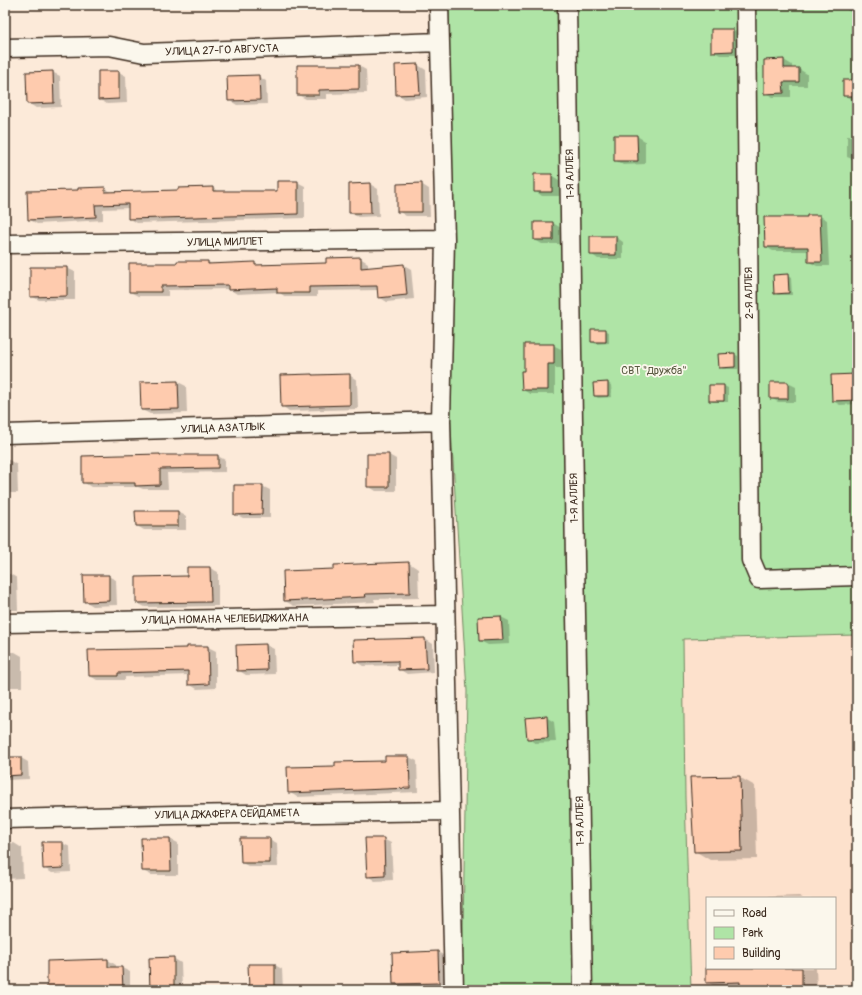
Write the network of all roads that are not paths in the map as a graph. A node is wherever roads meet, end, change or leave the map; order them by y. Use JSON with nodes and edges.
{"nodes":[{"id":1,"x":439,"y":5,"type":"edge"},
{"id":2,"x":567,"y":5,"type":"edge"},
{"id":3,"x":746,"y":5,"type":"edge"},
{"id":4,"x":440,"y":42,"type":"junction"},
{"id":5,"x":5,"y":48,"type":"edge"},
{"id":6,"x":445,"y":239,"type":"junction"},
{"id":7,"x":5,"y":244,"type":"edge"},
{"id":8,"x":441,"y":421,"type":"junction"},
{"id":9,"x":5,"y":434,"type":"edge"},
{"id":10,"x":857,"y":576,"type":"edge"},
{"id":11,"x":445,"y":614,"type":"junction"},
{"id":12,"x":5,"y":623,"type":"edge"},
{"id":13,"x":450,"y":811,"type":"junction"},
{"id":14,"x":5,"y":819,"type":"edge"},
{"id":15,"x":454,"y":990,"type":"edge"},
{"id":16,"x":583,"y":990,"type":"edge"}],
"edges":[{"from":1,"to":4,"type":"street"},
{"from":2,"to":16,"type":"street","name":"1-Я АЛЛЕЯ"},
{"from":3,"to":10,"type":"street","name":"2-Я АЛЛЕЯ"},
{"from":4,"to":5,"type":"street","name":"УЛИЦА 27-ГО АВГУСТА"},
{"from":4,"to":6,"type":"street"},
{"from":6,"to":7,"type":"street","name":"УЛИЦА МИЛЛЕТ"},
{"from":6,"to":8,"type":"street"},
{"from":8,"to":9,"type":"street","name":"УЛИЦА АЗАТЛЫК"},
{"from":8,"to":11,"type":"street"},
{"from":11,"to":12,"type":"street","name":"УЛИЦА НОМАНА ЧЕЛЕБИДЖИХАНА"},
{"from":11,"to":13,"type":"street"},
{"from":13,"to":14,"type":"street","name":"УЛИЦА ДЖАФЕРА СЕЙДАМЕТА"},
{"from":13,"to":15,"type":"street"}]}
